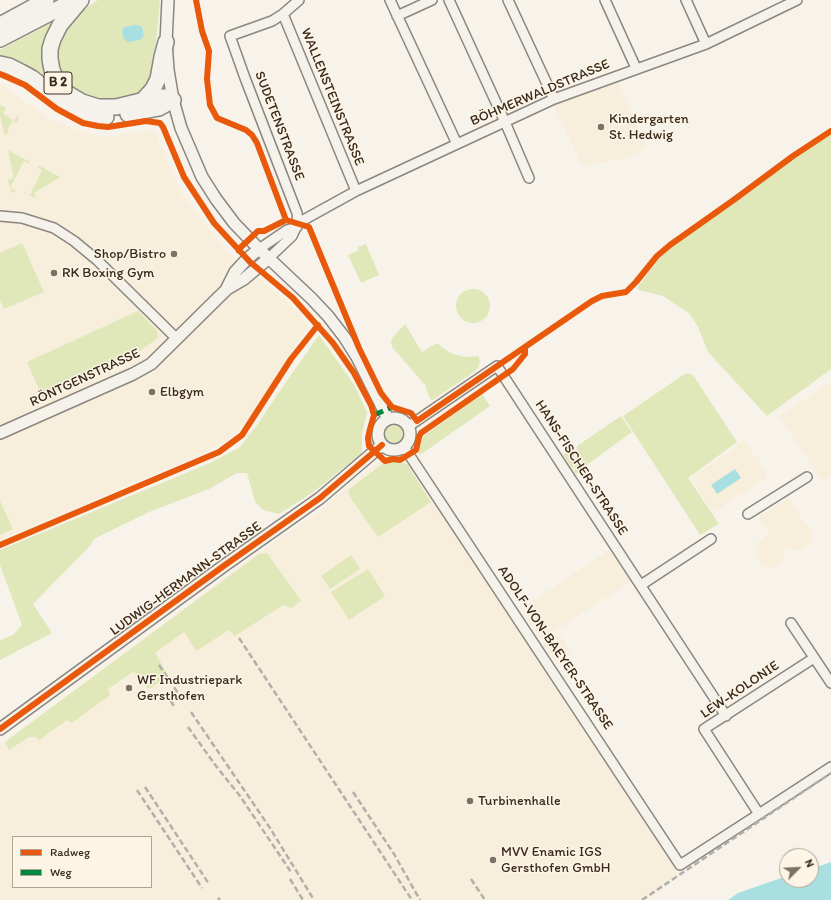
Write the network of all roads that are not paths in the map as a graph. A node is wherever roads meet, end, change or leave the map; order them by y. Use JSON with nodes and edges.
{"nodes":[{"id":1,"x":46,"y":0,"type":"edge"},
{"id":2,"x":75,"y":0,"type":"edge"},
{"id":3,"x":81,"y":0,"type":"edge"},
{"id":4,"x":168,"y":0,"type":"edge"},
{"id":5,"x":299,"y":0,"type":"edge"},
{"id":6,"x":390,"y":0,"type":"edge"},
{"id":7,"x":432,"y":0,"type":"edge"},
{"id":8,"x":449,"y":0,"type":"edge"},
{"id":9,"x":508,"y":0,"type":"edge"},
{"id":10,"x":605,"y":0,"type":"edge"},
{"id":11,"x":686,"y":0,"type":"edge"},
{"id":12,"x":797,"y":0,"type":"edge"},
{"id":13,"x":283,"y":14,"type":"junction"},
{"id":14,"x":397,"y":16,"type":"junction"},
{"id":15,"x":0,"y":25,"type":"edge"},
{"id":16,"x":0,"y":39,"type":"edge"},
{"id":17,"x":166,"y":42,"type":"junction"},
{"id":18,"x":706,"y":44,"type":"junction"},
{"id":19,"x":0,"y":64,"type":"edge"},
{"id":20,"x":636,"y":68,"type":"junction"},
{"id":21,"x":554,"y":99,"type":"junction"},
{"id":22,"x":143,"y":100,"type":"junction"},
{"id":23,"x":173,"y":100,"type":"junction"},
{"id":24,"x":505,"y":122,"type":"junction"},
{"id":25,"x":457,"y":144,"type":"junction"},
{"id":26,"x":529,"y":178,"type":"dead end"},
{"id":27,"x":356,"y":191,"type":"junction"},
{"id":28,"x":0,"y":216,"type":"edge"},
{"id":29,"x":297,"y":225,"type":"junction"},
{"id":30,"x":259,"y":249,"type":"junction"},
{"id":31,"x":269,"y":258,"type":"junction"},
{"id":32,"x":227,"y":289,"type":"junction"},
{"id":33,"x":177,"y":339,"type":"junction"},
{"id":34,"x":388,"y":419,"type":"junction"},
{"id":35,"x":409,"y":426,"type":"junction"},
{"id":36,"x":0,"y":433,"type":"edge"},
{"id":37,"x":382,"y":446,"type":"junction"},
{"id":38,"x":404,"y":447,"type":"junction"},
{"id":39,"x":807,"y":476,"type":"dead end"},
{"id":40,"x":748,"y":514,"type":"dead end"},
{"id":41,"x":711,"y":539,"type":"dead end"},
{"id":42,"x":641,"y":585,"type":"junction"},
{"id":43,"x":790,"y":623,"type":"dead end"},
{"id":44,"x":814,"y":658,"type":"junction"},
{"id":45,"x":831,"y":683,"type":"edge"},
{"id":46,"x":726,"y":716,"type":"junction"},
{"id":47,"x":0,"y":729,"type":"edge"},
{"id":48,"x":831,"y":766,"type":"edge"},
{"id":49,"x":759,"y":814,"type":"junction"}],
"edges":[{"from":1,"to":15,"type":"highway"},
{"from":2,"to":16,"type":"highway"},
{"from":3,"to":22,"type":"highway","number":"B 2"},
{"from":4,"to":17,"type":"street"},
{"from":5,"to":13,"type":"street"},
{"from":6,"to":14,"type":"street"},
{"from":7,"to":14,"type":"street"},
{"from":8,"to":24,"type":"street"},
{"from":9,"to":21,"type":"street"},
{"from":10,"to":20,"type":"street"},
{"from":11,"to":18,"type":"street"},
{"from":12,"to":18,"type":"street","name":"BÖHMERWALDSTRASSE"},
{"from":13,"to":27,"type":"street","name":"WALLENSTEINSTRASSE"},
{"from":13,"to":29,"type":"street","name":"SUDETENSTRASSE"},
{"from":14,"to":25,"type":"street"},
{"from":17,"to":22,"type":"highway"},
{"from":17,"to":23,"type":"street"},
{"from":18,"to":20,"type":"street","name":"BÖHMERWALDSTRASSE"},
{"from":19,"to":23,"type":"highway","number":"B 2"},
{"from":20,"to":21,"type":"street","name":"BÖHMERWALDSTRASSE"},
{"from":21,"to":24,"type":"street","name":"BÖHMERWALDSTRASSE"},
{"from":22,"to":23,"type":"highway","number":"B 2"},
{"from":23,"to":30,"type":"street"},
{"from":24,"to":25,"type":"street","name":"BÖHMERWALDSTRASSE"},
{"from":24,"to":26,"type":"street"},
{"from":25,"to":27,"type":"street","name":"BÖHMERWALDSTRASSE"},
{"from":27,"to":29,"type":"street","name":"BÖHMERWALDSTRASSE"},
{"from":28,"to":33,"type":"street"},
{"from":29,"to":30,"type":"street"},
{"from":29,"to":31,"type":"street"},
{"from":30,"to":31,"type":"street"},
{"from":30,"to":32,"type":"street","name":"RÖNTGENSTRASSE"},
{"from":31,"to":32,"type":"street","name":"RÖNTGENSTRASSE"},
{"from":31,"to":34,"type":"street"},
{"from":32,"to":33,"type":"street","name":"RÖNTGENSTRASSE"},
{"from":33,"to":36,"type":"street","name":"RÖNTGENSTRASSE"},
{"from":34,"to":35,"type":"street"},
{"from":34,"to":37,"type":"street"},
{"from":35,"to":38,"type":"street"},
{"from":35,"to":42,"type":"street","name":"HANS-FISCHER-STRASSE"},
{"from":37,"to":38,"type":"street"},
{"from":37,"to":47,"type":"street","name":"LUDWIG-HERMANN-STRASSE"},
{"from":38,"to":49,"type":"street","name":"ADOLF-VON-BAEYER-STRASSE"},
{"from":39,"to":40,"type":"street"},
{"from":41,"to":42,"type":"street"},
{"from":42,"to":46,"type":"street","name":"HANS-FISCHER-STRASSE"},
{"from":43,"to":44,"type":"street"},
{"from":44,"to":45,"type":"street"},
{"from":44,"to":46,"type":"street","name":"LEW-KOLONIE"},
{"from":46,"to":49,"type":"street","name":"LEW-KOLONIE"},
{"from":48,"to":49,"type":"street"}]}
